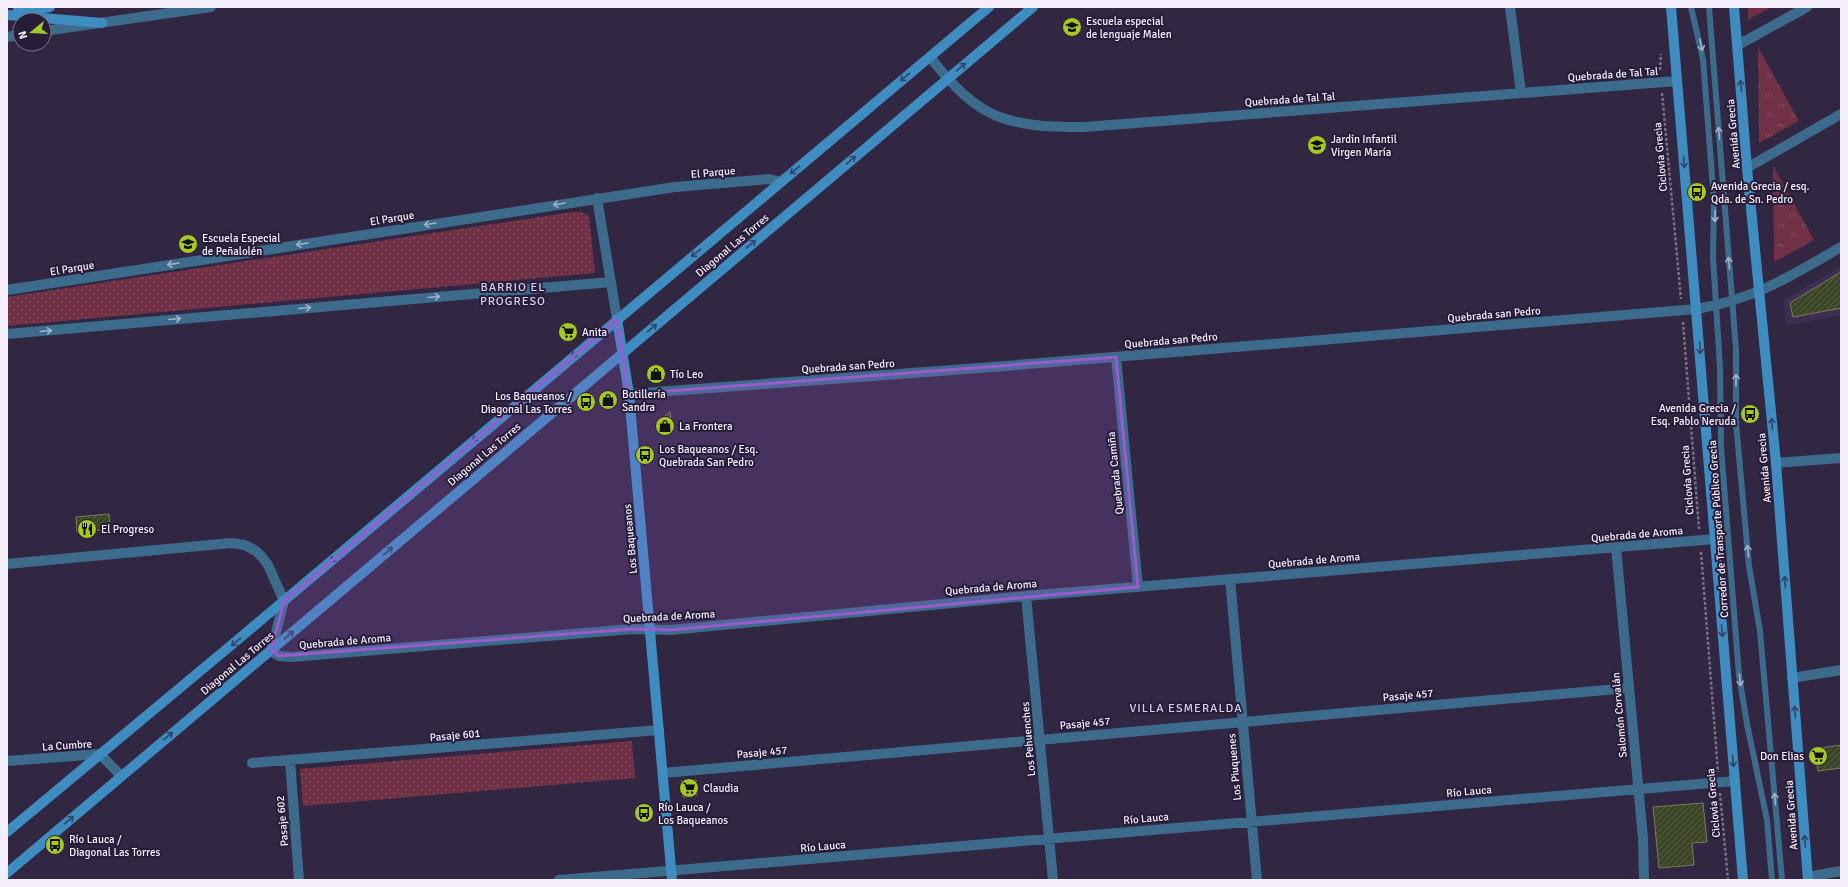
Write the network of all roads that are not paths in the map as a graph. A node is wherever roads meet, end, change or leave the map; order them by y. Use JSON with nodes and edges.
{"nodes":[{"id":1,"x":50,"y":7,"type":"edge"},
{"id":2,"x":212,"y":7,"type":"edge"},
{"id":3,"x":989,"y":7,"type":"edge"},
{"id":4,"x":1033,"y":7,"type":"edge"},
{"id":5,"x":1510,"y":7,"type":"edge"},
{"id":6,"x":1671,"y":7,"type":"edge"},
{"id":7,"x":1691,"y":7,"type":"edge"},
{"id":8,"x":1709,"y":7,"type":"edge"},
{"id":9,"x":1734,"y":7,"type":"edge"},
{"id":10,"x":1807,"y":7,"type":"edge"},
{"id":11,"x":7,"y":14,"type":"edge"},
{"id":12,"x":102,"y":23,"type":"junction"},
{"id":13,"x":52,"y":31,"type":"edge"},
{"id":14,"x":1738,"y":45,"type":"junction"},
{"id":15,"x":930,"y":57,"type":"junction"},
{"id":16,"x":946,"y":79,"type":"junction"},
{"id":17,"x":1677,"y":82,"type":"junction"},
{"id":18,"x":1521,"y":93,"type":"junction"},
{"id":19,"x":1841,"y":114,"type":"edge"},
{"id":20,"x":1748,"y":168,"type":"junction"},
{"id":21,"x":781,"y":182,"type":"junction"},
{"id":22,"x":597,"y":198,"type":"junction"},
{"id":23,"x":1841,"y":247,"type":"edge"},
{"id":24,"x":611,"y":282,"type":"junction"},
{"id":25,"x":7,"y":290,"type":"edge"},
{"id":26,"x":1760,"y":292,"type":"junction"},
{"id":27,"x":1733,"y":302,"type":"junction"},
{"id":28,"x":1715,"y":306,"type":"junction"},
{"id":29,"x":1697,"y":309,"type":"junction"},
{"id":30,"x":617,"y":319,"type":"junction"},
{"id":31,"x":7,"y":334,"type":"edge"},
{"id":32,"x":622,"y":353,"type":"junction"},
{"id":33,"x":1116,"y":357,"type":"junction"},
{"id":34,"x":628,"y":394,"type":"junction"},
{"id":35,"x":1841,"y":458,"type":"edge"},
{"id":36,"x":1776,"y":463,"type":"junction"},
{"id":37,"x":1715,"y":539,"type":"junction"},
{"id":38,"x":1616,"y":547,"type":"junction"},
{"id":39,"x":7,"y":564,"type":"edge"},
{"id":40,"x":1230,"y":579,"type":"junction"},
{"id":41,"x":1138,"y":587,"type":"junction"},
{"id":42,"x":1026,"y":596,"type":"junction"},
{"id":43,"x":284,"y":601,"type":"junction"},
{"id":44,"x":650,"y":630,"type":"junction"},
{"id":45,"x":271,"y":651,"type":"junction"},
{"id":46,"x":1841,"y":670,"type":"edge"},
{"id":47,"x":1792,"y":678,"type":"junction"},
{"id":48,"x":1629,"y":688,"type":"junction"},
{"id":49,"x":1242,"y":722,"type":"junction"},
{"id":50,"x":659,"y":730,"type":"junction"},
{"id":51,"x":1040,"y":739,"type":"junction"},
{"id":52,"x":100,"y":754,"type":"junction"},
{"id":53,"x":290,"y":760,"type":"junction"},
{"id":54,"x":7,"y":761,"type":"edge"},
{"id":55,"x":252,"y":763,"type":"dead end"},
{"id":56,"x":663,"y":773,"type":"junction"},
{"id":57,"x":121,"y":776,"type":"junction"},
{"id":58,"x":1735,"y":781,"type":"junction"},
{"id":59,"x":1638,"y":790,"type":"junction"},
{"id":60,"x":1251,"y":822,"type":"junction"},
{"id":61,"x":7,"y":832,"type":"edge"},
{"id":62,"x":1049,"y":839,"type":"junction"},
{"id":63,"x":1841,"y":871,"type":"edge"},
{"id":64,"x":7,"y":873,"type":"edge"},
{"id":65,"x":671,"y":875,"type":"edge"},
{"id":66,"x":1808,"y":878,"type":"edge"},
{"id":67,"x":299,"y":880,"type":"edge"},
{"id":68,"x":559,"y":880,"type":"edge"},
{"id":69,"x":1053,"y":880,"type":"edge"},
{"id":70,"x":1257,"y":880,"type":"edge"},
{"id":71,"x":1644,"y":880,"type":"edge"},
{"id":72,"x":1743,"y":880,"type":"edge"},
{"id":73,"x":1772,"y":880,"type":"edge"},
{"id":74,"x":1782,"y":880,"type":"edge"}],
"edges":[{"from":1,"to":11,"type":"main road"},
{"from":2,"to":12,"type":"street"},
{"from":3,"to":15,"type":"main road","name":"Diagonal Las Torres"},
{"from":16,"to":4,"type":"main road","name":"Diagonal Las Torres","one_way":true},
{"from":5,"to":18,"type":"street"},
{"from":6,"to":17,"type":"main road"},
{"from":7,"to":28,"type":"lane","name":"Corredor de Transporte Público Grecia","one_way":true},
{"from":27,"to":8,"type":"lane","one_way":true},
{"from":9,"to":14,"type":"main road","name":"Avenida Grecia"},
{"from":10,"to":14,"type":"street"},
{"from":11,"to":12,"type":"main road"},
{"from":12,"to":13,"type":"street"},
{"from":20,"to":14,"type":"main road","name":"Avenida Grecia","one_way":true},
{"from":15,"to":16,"type":"street","name":"Quebrada de Tal Tal"},
{"from":15,"to":21,"type":"main road","name":"Diagonal Las Torres","one_way":true},
{"from":16,"to":18,"type":"street","name":"Quebrada de Tal Tal"},
{"from":32,"to":16,"type":"main road","name":"Diagonal Las Torres","one_way":true},
{"from":17,"to":18,"type":"street","name":"Quebrada de Tal Tal"},
{"from":17,"to":29,"type":"main road","one_way":true},
{"from":19,"to":20,"type":"street"},
{"from":20,"to":26,"type":"main road","name":"Avenida Grecia"},
{"from":21,"to":22,"type":"street","name":"El Parque"},
{"from":21,"to":30,"type":"main road","name":"Diagonal Las Torres","one_way":true},
{"from":22,"to":24,"type":"street","name":"Los Baqueanos"},
{"from":22,"to":25,"type":"street","name":"El Parque","one_way":true},
{"from":23,"to":26,"type":"street","name":"Quebrada san Pedro"},
{"from":24,"to":30,"type":"street","name":"Los Baqueanos"},
{"from":31,"to":24,"type":"street","one_way":true},
{"from":26,"to":27,"type":"street","name":"Quebrada san Pedro"},
{"from":36,"to":26,"type":"main road","name":"Avenida Grecia","one_way":true},
{"from":27,"to":28,"type":"street","name":"Quebrada san Pedro"},
{"from":74,"to":27,"type":"lane","one_way":true},
{"from":28,"to":29,"type":"street","name":"Quebrada san Pedro"},
{"from":28,"to":73,"type":"lane","name":"Corredor de Transporte Público Grecia","one_way":true},
{"from":29,"to":33,"type":"street","name":"Quebrada san Pedro"},
{"from":29,"to":37,"type":"main road","one_way":true},
{"from":30,"to":32,"type":"main road","name":"Los Baqueanos"},
{"from":30,"to":43,"type":"main road","name":"Diagonal Las Torres","one_way":true},
{"from":32,"to":34,"type":"main road","name":"Los Baqueanos"},
{"from":45,"to":32,"type":"main road","name":"Diagonal Las Torres","one_way":true},
{"from":33,"to":34,"type":"street","name":"Quebrada san Pedro"},
{"from":33,"to":41,"type":"street","name":"Quebrada Camiña"},
{"from":34,"to":44,"type":"main road","name":"Los Baqueanos"},
{"from":35,"to":36,"type":"street"},
{"from":47,"to":36,"type":"main road","name":"Avenida Grecia","one_way":true},
{"from":37,"to":38,"type":"street","name":"Quebrada de Aroma"},
{"from":37,"to":58,"type":"main road","one_way":true},
{"from":38,"to":40,"type":"street","name":"Quebrada de Aroma"},
{"from":38,"to":48,"type":"street","name":"Salomón Corvalán"},
{"from":39,"to":43,"type":"street"},
{"from":40,"to":41,"type":"street","name":"Quebrada de Aroma"},
{"from":40,"to":49,"type":"street","name":"Los Piuquenes"},
{"from":41,"to":42,"type":"street","name":"Quebrada de Aroma"},
{"from":42,"to":44,"type":"street","name":"Quebrada de Aroma"},
{"from":42,"to":51,"type":"street","name":"Los Pehuenches"},
{"from":43,"to":45,"type":"street"},
{"from":43,"to":52,"type":"main road","name":"Diagonal Las Torres","one_way":true},
{"from":44,"to":45,"type":"street","name":"Quebrada de Aroma"},
{"from":44,"to":50,"type":"main road","name":"Los Baqueanos"},
{"from":57,"to":45,"type":"main road","name":"Diagonal Las Torres","one_way":true},
{"from":46,"to":47,"type":"street"},
{"from":66,"to":47,"type":"main road","name":"Avenida Grecia","one_way":true},
{"from":48,"to":49,"type":"street","name":"Pasaje 457"},
{"from":48,"to":59,"type":"street","name":"Salomón Corvalán"},
{"from":49,"to":51,"type":"street","name":"Pasaje 457"},
{"from":49,"to":60,"type":"street","name":"Los Piuquenes"},
{"from":50,"to":53,"type":"street","name":"Pasaje 601"},
{"from":50,"to":56,"type":"main road","name":"Los Baqueanos"},
{"from":51,"to":56,"type":"street","name":"Pasaje 457"},
{"from":51,"to":62,"type":"street","name":"Los Pehuenches"},
{"from":52,"to":54,"type":"street","name":"La Cumbre"},
{"from":52,"to":57,"type":"street","name":"La Cumbre"},
{"from":52,"to":61,"type":"main road","name":"Diagonal Las Torres"},
{"from":53,"to":55,"type":"street","name":"Pasaje 601"},
{"from":53,"to":67,"type":"street","name":"Pasaje 602"},
{"from":56,"to":65,"type":"main road","name":"Los Baqueanos"},
{"from":64,"to":57,"type":"main road","name":"Diagonal Las Torres","one_way":true},
{"from":58,"to":59,"type":"street","name":"Río Lauca"},
{"from":58,"to":72,"type":"main road"},
{"from":59,"to":60,"type":"street","name":"Río Lauca"},
{"from":59,"to":71,"type":"street","name":"Salomón Corvalán"},
{"from":60,"to":62,"type":"street","name":"Río Lauca"},
{"from":60,"to":70,"type":"street","name":"Los Piuquenes"},
{"from":62,"to":65,"type":"street","name":"Río Lauca"},
{"from":62,"to":69,"type":"street","name":"Los Pehuenches"},
{"from":63,"to":66,"type":"street"},
{"from":65,"to":68,"type":"street","name":"Río Lauca"}]}
